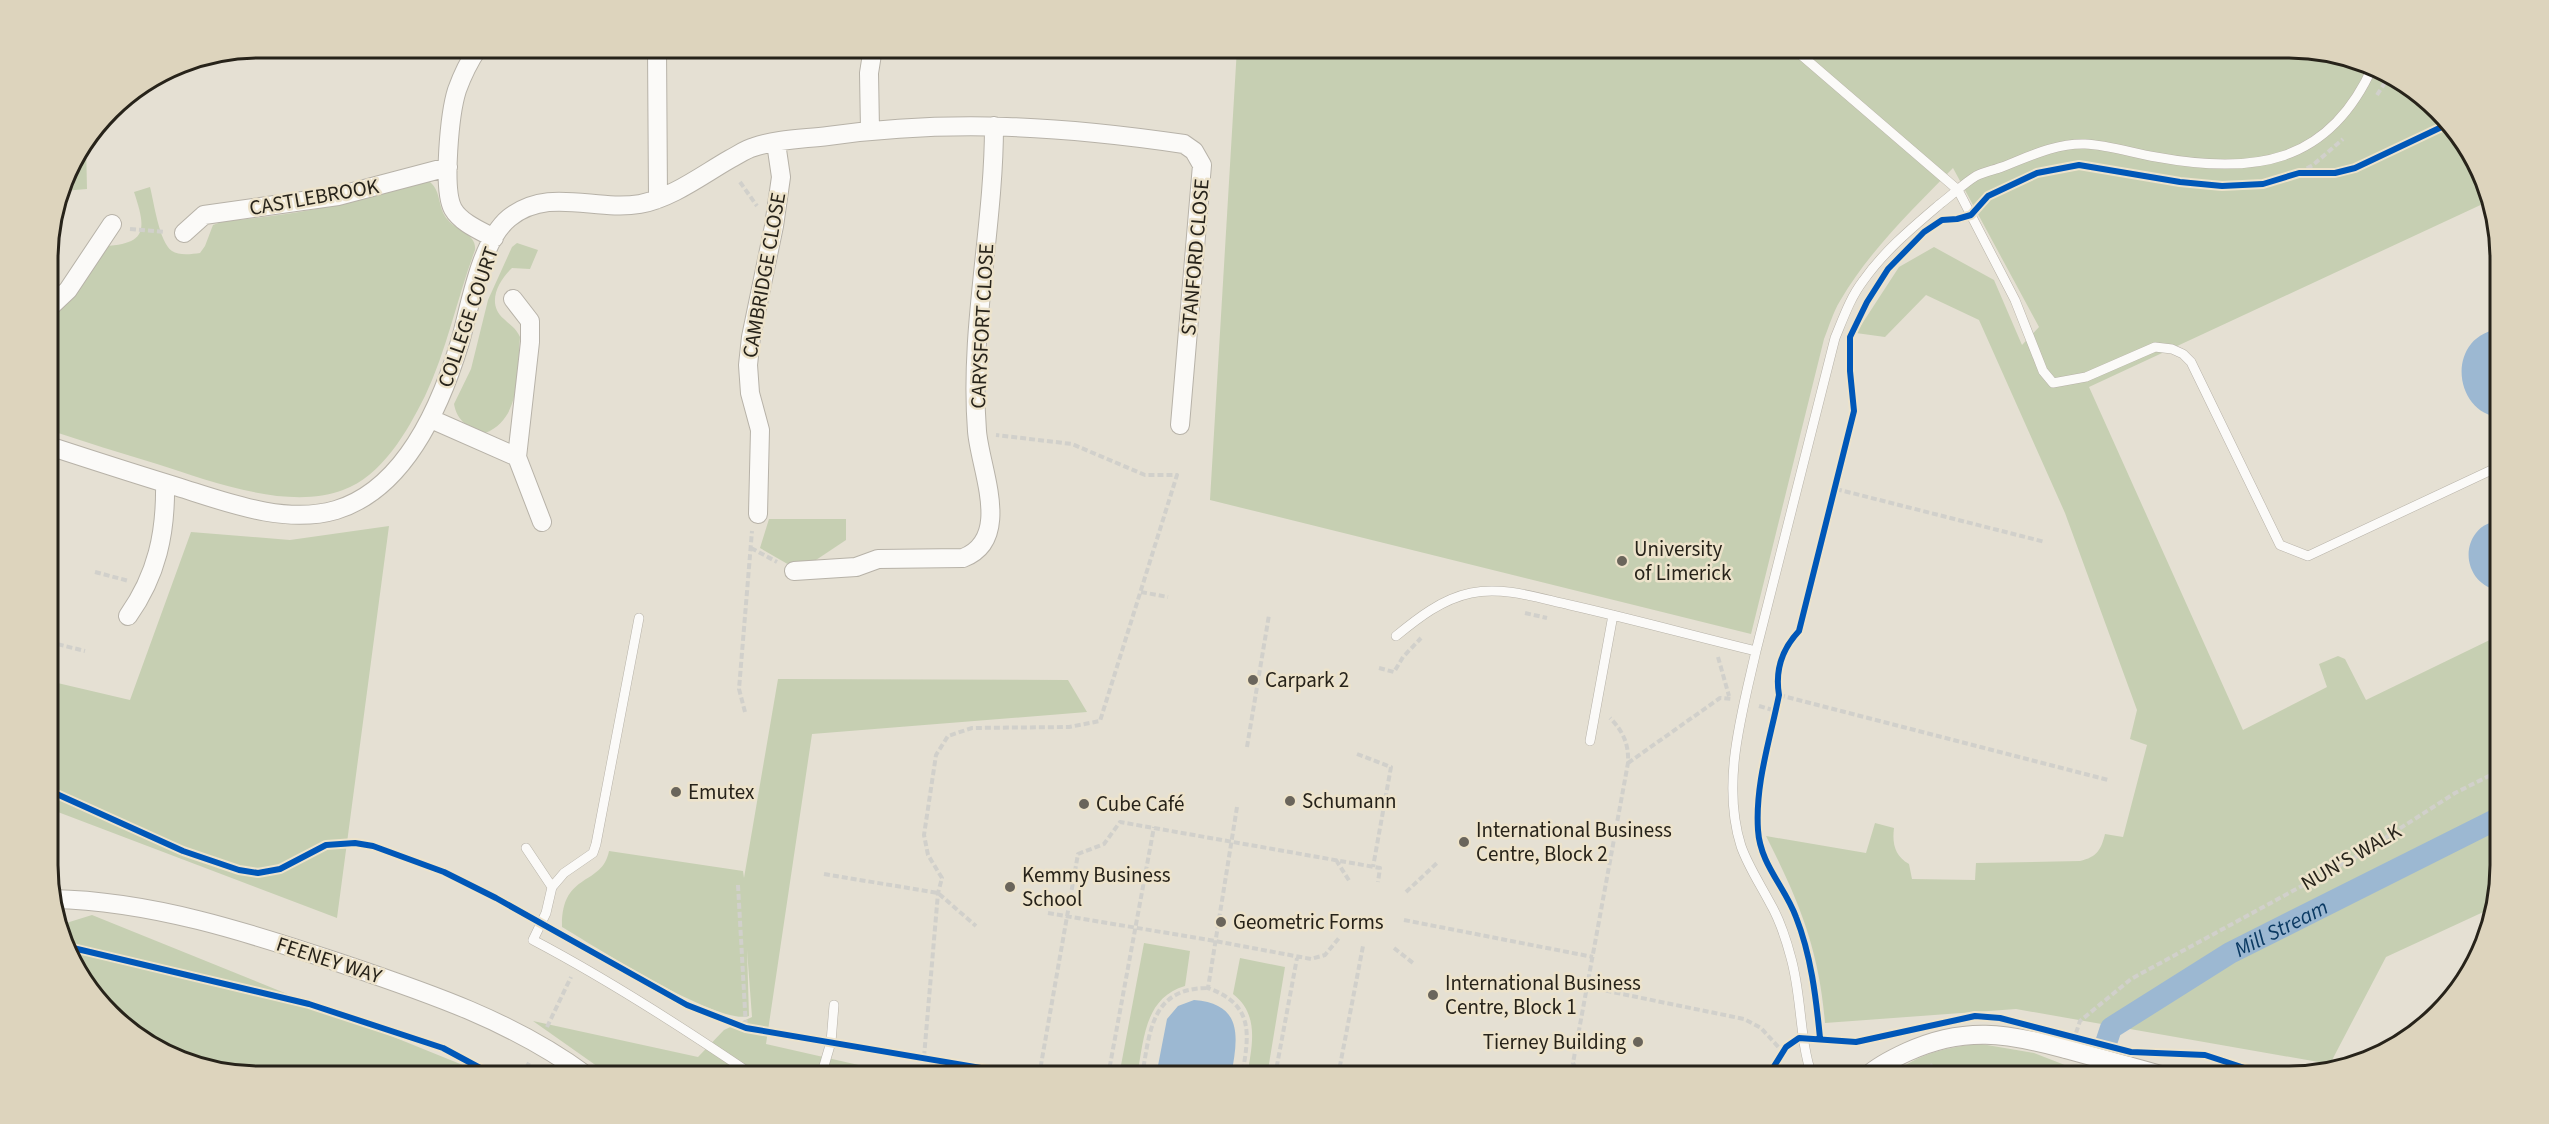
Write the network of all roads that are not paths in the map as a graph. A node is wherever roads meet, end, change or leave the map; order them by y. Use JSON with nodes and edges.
{"nodes":[{"id":1,"x":1805,"y":58,"type":"edge"},
{"id":2,"x":473,"y":59,"type":"edge"},
{"id":3,"x":657,"y":59,"type":"edge"},
{"id":4,"x":871,"y":59,"type":"edge"},
{"id":5,"x":2369,"y":75,"type":"edge"},
{"id":6,"x":994,"y":126,"type":"junction"},
{"id":7,"x":870,"y":130,"type":"junction"},
{"id":8,"x":776,"y":143,"type":"junction"},
{"id":9,"x":448,"y":167,"type":"junction"},
{"id":10,"x":1958,"y":190,"type":"junction"},
{"id":11,"x":658,"y":199,"type":"junction"},
{"id":12,"x":112,"y":224,"type":"road end"},
{"id":13,"x":184,"y":232,"type":"dead end"},
{"id":14,"x":494,"y":238,"type":"junction"},
{"id":15,"x":59,"y":299,"type":"edge"},
{"id":16,"x":513,"y":299,"type":"dead end"},
{"id":17,"x":431,"y":419,"type":"junction"},
{"id":18,"x":1180,"y":425,"type":"dead end"},
{"id":19,"x":59,"y":449,"type":"edge"},
{"id":20,"x":517,"y":457,"type":"junction"},
{"id":21,"x":2490,"y":471,"type":"edge"},
{"id":22,"x":165,"y":483,"type":"junction"},
{"id":23,"x":758,"y":514,"type":"dead end"},
{"id":24,"x":542,"y":522,"type":"dead end"},
{"id":25,"x":794,"y":571,"type":"road end"},
{"id":26,"x":1613,"y":615,"type":"junction"},
{"id":27,"x":128,"y":616,"type":"dead end"},
{"id":28,"x":639,"y":618,"type":"dead end"},
{"id":29,"x":1396,"y":636,"type":"dead end"},
{"id":30,"x":1756,"y":651,"type":"junction"},
{"id":31,"x":1590,"y":741,"type":"dead end"},
{"id":32,"x":526,"y":848,"type":"dead end"},
{"id":33,"x":552,"y":886,"type":"junction"},
{"id":34,"x":62,"y":899,"type":"edge"},
{"id":35,"x":834,"y":1005,"type":"dead end"},
{"id":36,"x":1808,"y":1065,"type":"edge"},
{"id":37,"x":1884,"y":1065,"type":"edge"},
{"id":38,"x":2126,"y":1065,"type":"edge"},
{"id":39,"x":572,"y":1066,"type":"edge"},
{"id":40,"x":739,"y":1066,"type":"edge"},
{"id":41,"x":824,"y":1066,"type":"edge"}],
"edges":[{"from":1,"to":10,"type":"lane"},
{"from":2,"to":9,"type":"street"},
{"from":3,"to":11,"type":"street"},
{"from":4,"to":7,"type":"street"},
{"from":5,"to":10,"type":"lane"},
{"from":6,"to":7,"type":"street","name":"COLLEGE COURT"},
{"from":6,"to":18,"type":"street","name":"STANFORD CLOSE"},
{"from":6,"to":25,"type":"street","name":"CARYSFORT CLOSE"},
{"from":7,"to":8,"type":"street","name":"COLLEGE COURT"},
{"from":8,"to":11,"type":"street","name":"COLLEGE COURT"},
{"from":8,"to":23,"type":"street","name":"CAMBRIDGE CLOSE"},
{"from":9,"to":13,"type":"street","name":"CASTLEBROOK"},
{"from":9,"to":14,"type":"street"},
{"from":10,"to":21,"type":"lane"},
{"from":10,"to":30,"type":"lane"},
{"from":11,"to":14,"type":"street","name":"COLLEGE COURT"},
{"from":12,"to":15,"type":"street"},
{"from":14,"to":17,"type":"street","name":"COLLEGE COURT"},
{"from":16,"to":20,"type":"street"},
{"from":17,"to":20,"type":"street"},
{"from":17,"to":22,"type":"street","name":"COLLEGE COURT"},
{"from":19,"to":22,"type":"street","name":"COLLEGE COURT"},
{"from":20,"to":24,"type":"street"},
{"from":22,"to":27,"type":"street"},
{"from":26,"to":29,"type":"lane"},
{"from":26,"to":30,"type":"lane"},
{"from":26,"to":31,"type":"lane"},
{"from":28,"to":33,"type":"lane"},
{"from":30,"to":36,"type":"lane"},
{"from":32,"to":33,"type":"lane"},
{"from":33,"to":40,"type":"lane"},
{"from":34,"to":39,"type":"street","name":"FEENEY WAY"},
{"from":35,"to":41,"type":"lane"},
{"from":37,"to":38,"type":"street","bridge":true}]}
